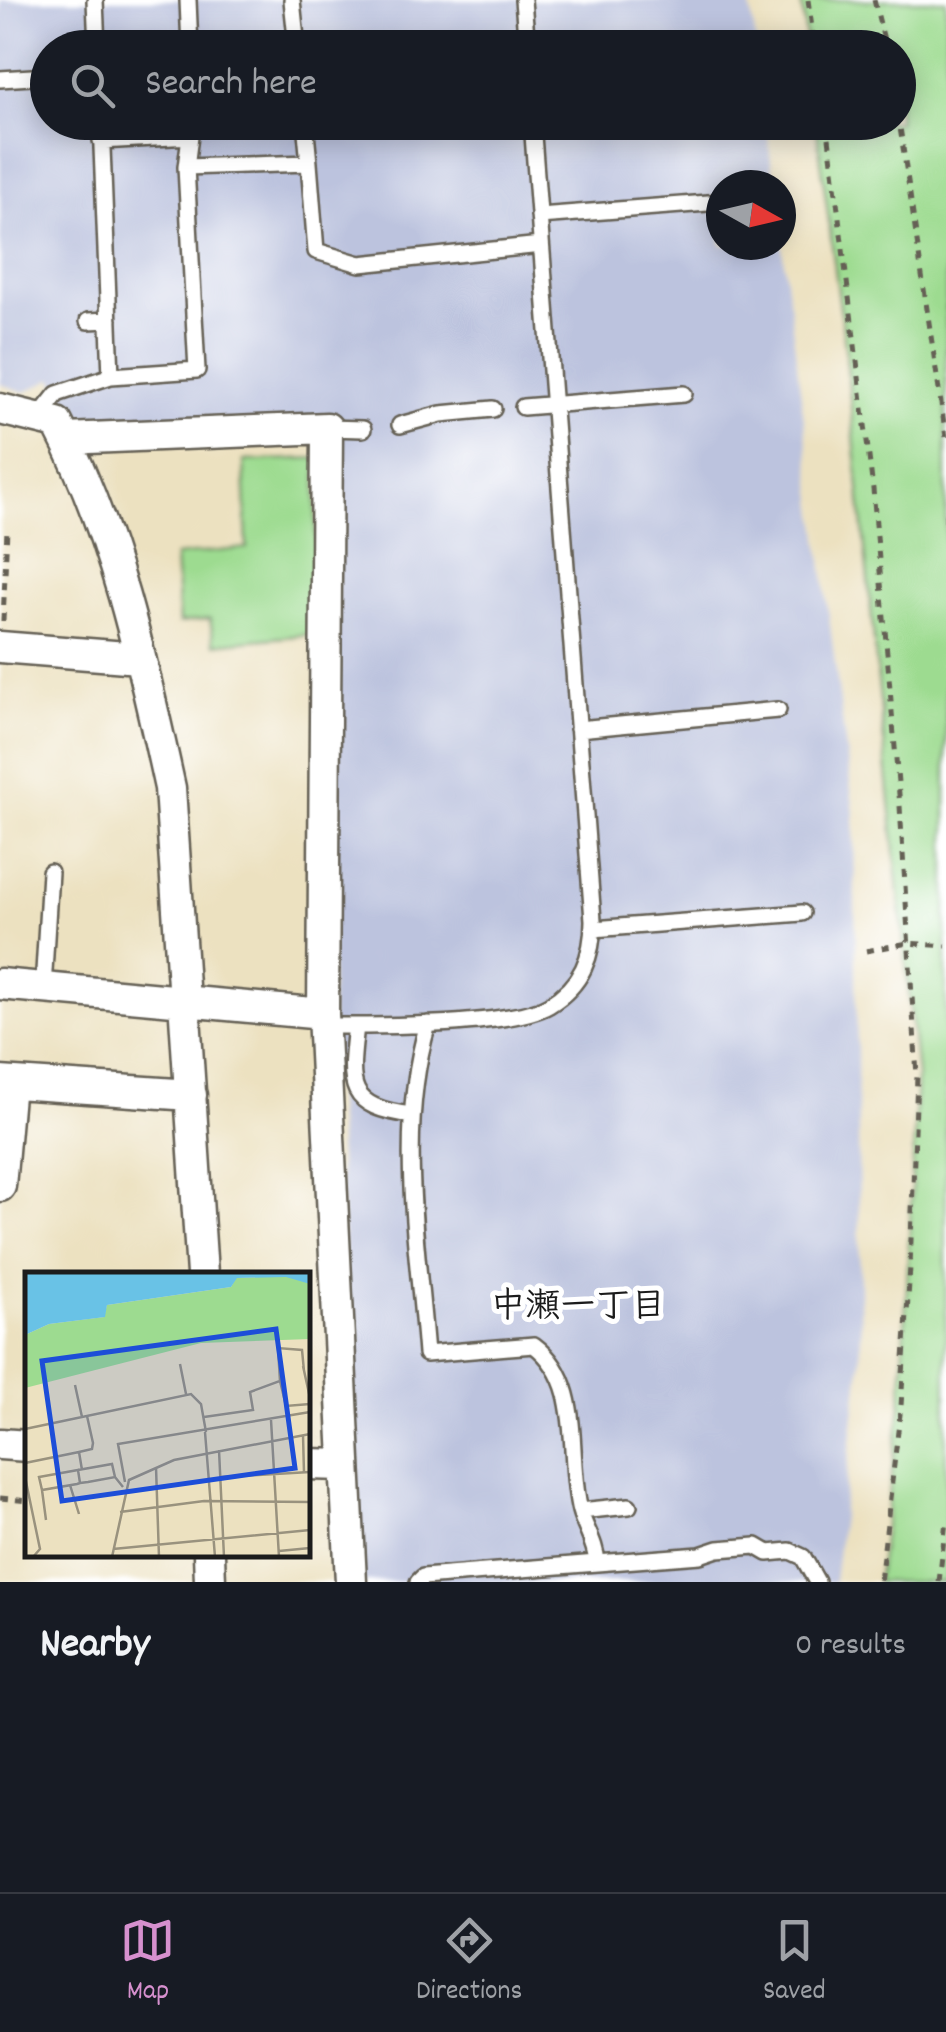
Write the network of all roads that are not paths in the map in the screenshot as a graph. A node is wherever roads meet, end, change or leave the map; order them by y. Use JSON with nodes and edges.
{"nodes":[{"id":1,"x":95,"y":0,"type":"edge"},
{"id":2,"x":188,"y":0,"type":"edge"},
{"id":3,"x":292,"y":0,"type":"edge"},
{"id":4,"x":523,"y":0,"type":"edge"},
{"id":5,"x":96,"y":30,"type":"edge"},
{"id":6,"x":189,"y":30,"type":"edge"},
{"id":7,"x":295,"y":30,"type":"edge"},
{"id":8,"x":526,"y":30,"type":"edge"},
{"id":9,"x":30,"y":77,"type":"edge"},
{"id":10,"x":0,"y":78,"type":"edge"},
{"id":11,"x":108,"y":140,"type":"edge"},
{"id":12,"x":189,"y":140,"type":"edge"},
{"id":13,"x":307,"y":140,"type":"edge"},
{"id":14,"x":533,"y":140,"type":"edge"},
{"id":15,"x":101,"y":141,"type":"joint"},
{"id":16,"x":309,"y":164,"type":"junction"},
{"id":17,"x":186,"y":167,"type":"junction"},
{"id":18,"x":706,"y":203,"type":"edge"},
{"id":19,"x":539,"y":216,"type":"junction"},
{"id":20,"x":541,"y":245,"type":"junction"},
{"id":21,"x":108,"y":320,"type":"junction"},
{"id":22,"x":88,"y":321,"type":"dead end"},
{"id":23,"x":110,"y":376,"type":"junction"},
{"id":24,"x":684,"y":394,"type":"dead end"},
{"id":25,"x":552,"y":404,"type":"junction"},
{"id":26,"x":523,"y":406,"type":"dead end"},
{"id":27,"x":0,"y":409,"type":"edge"},
{"id":28,"x":493,"y":409,"type":"dead end"},
{"id":29,"x":38,"y":418,"type":"junction"},
{"id":30,"x":400,"y":426,"type":"dead end"},
{"id":31,"x":327,"y":428,"type":"junction"},
{"id":32,"x":363,"y":429,"type":"dead end"},
{"id":33,"x":66,"y":439,"type":"junction"},
{"id":34,"x":1,"y":637,"type":"edge"},
{"id":35,"x":139,"y":658,"type":"junction"},
{"id":36,"x":778,"y":710,"type":"dead end"},
{"id":37,"x":578,"y":729,"type":"junction"},
{"id":38,"x":50,"y":872,"type":"dead end"},
{"id":39,"x":802,"y":913,"type":"dead end"},
{"id":40,"x":593,"y":928,"type":"junction"},
{"id":41,"x":0,"y":984,"type":"edge"},
{"id":42,"x":43,"y":988,"type":"junction"},
{"id":43,"x":184,"y":1000,"type":"junction"},
{"id":44,"x":335,"y":1022,"type":"junction"},
{"id":45,"x":428,"y":1024,"type":"junction"},
{"id":46,"x":5,"y":1083,"type":"edge"},
{"id":47,"x":191,"y":1096,"type":"junction"},
{"id":48,"x":412,"y":1115,"type":"junction"},
{"id":49,"x":0,"y":1186,"type":"edge"},
{"id":50,"x":202,"y":1272,"type":"edge"},
{"id":51,"x":0,"y":1444,"type":"edge"},
{"id":52,"x":25,"y":1446,"type":"edge"},
{"id":53,"x":310,"y":1464,"type":"edge"},
{"id":54,"x":344,"y":1464,"type":"junction"},
{"id":55,"x":629,"y":1506,"type":"dead end"},
{"id":56,"x":580,"y":1511,"type":"junction"},
{"id":57,"x":208,"y":1557,"type":"edge"},
{"id":58,"x":597,"y":1562,"type":"junction"},
{"id":59,"x":210,"y":1582,"type":"edge"},
{"id":60,"x":351,"y":1582,"type":"edge"},
{"id":61,"x":418,"y":1582,"type":"edge"},
{"id":62,"x":817,"y":1582,"type":"edge"}],
"edges":[{"from":1,"to":5,"type":"lane"},
{"from":2,"to":6,"type":"lane"},
{"from":3,"to":7,"type":"lane"},
{"from":4,"to":8,"type":"lane"},
{"from":9,"to":10,"type":"lane"},
{"from":11,"to":15,"type":"lane"},
{"from":12,"to":17,"type":"lane"},
{"from":13,"to":16,"type":"lane"},
{"from":14,"to":19,"type":"lane"},
{"from":15,"to":21,"type":"lane"},
{"from":16,"to":17,"type":"lane"},
{"from":16,"to":20,"type":"lane"},
{"from":17,"to":23,"type":"lane"},
{"from":18,"to":19,"type":"lane"},
{"from":19,"to":20,"type":"lane"},
{"from":20,"to":25,"type":"lane"},
{"from":21,"to":22,"type":"lane"},
{"from":21,"to":23,"type":"lane"},
{"from":23,"to":29,"type":"lane"},
{"from":24,"to":25,"type":"lane"},
{"from":25,"to":26,"type":"lane"},
{"from":25,"to":37,"type":"lane"},
{"from":27,"to":29,"type":"street"},
{"from":28,"to":30,"type":"lane"},
{"from":29,"to":33,"type":"street"},
{"from":31,"to":32,"type":"lane"},
{"from":31,"to":33,"type":"street"},
{"from":31,"to":44,"type":"street"},
{"from":33,"to":35,"type":"street"},
{"from":34,"to":35,"type":"street"},
{"from":35,"to":43,"type":"street"},
{"from":36,"to":37,"type":"lane"},
{"from":37,"to":40,"type":"lane"},
{"from":38,"to":42,"type":"lane"},
{"from":39,"to":40,"type":"lane"},
{"from":40,"to":45,"type":"lane"},
{"from":41,"to":42,"type":"street"},
{"from":42,"to":43,"type":"street"},
{"from":43,"to":44,"type":"street"},
{"from":43,"to":47,"type":"street"},
{"from":44,"to":45,"type":"lane"},
{"from":44,"to":48,"type":"lane"},
{"from":44,"to":54,"type":"street"},
{"from":45,"to":48,"type":"lane"},
{"from":46,"to":47,"type":"street"},
{"from":46,"to":49,"type":"street"},
{"from":47,"to":50,"type":"street"},
{"from":48,"to":56,"type":"lane"},
{"from":51,"to":52,"type":"street"},
{"from":53,"to":54,"type":"street"},
{"from":54,"to":60,"type":"street"},
{"from":55,"to":56,"type":"lane"},
{"from":56,"to":58,"type":"lane"},
{"from":57,"to":59,"type":"street"},
{"from":58,"to":61,"type":"lane"},
{"from":58,"to":62,"type":"lane"}]}
